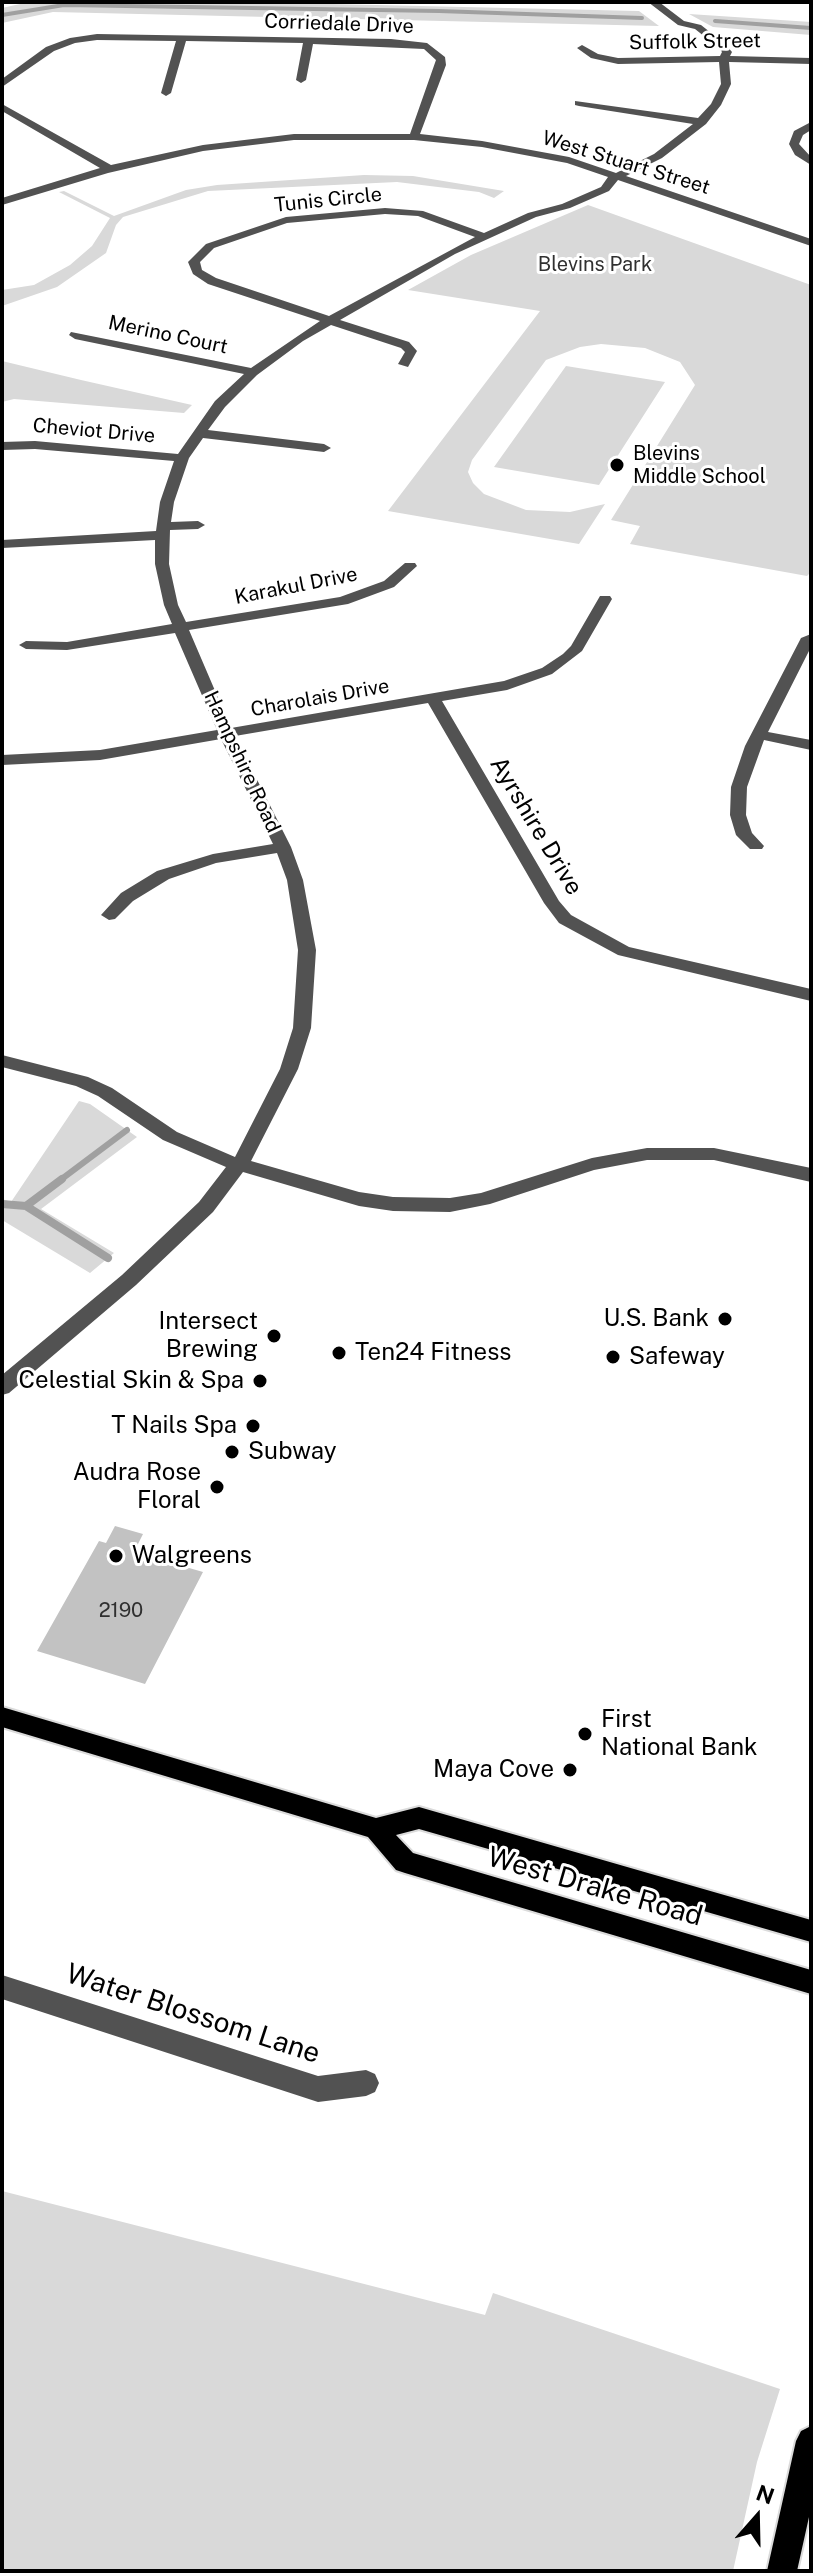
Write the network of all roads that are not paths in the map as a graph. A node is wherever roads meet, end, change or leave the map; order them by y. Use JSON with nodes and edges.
{"nodes":[{"id":1,"x":653,"y":2,"type":"edge"},
{"id":2,"x":182,"y":37,"type":"junction"},
{"id":3,"x":309,"y":40,"type":"junction"},
{"id":4,"x":582,"y":48,"type":"dead end"},
{"id":5,"x":724,"y":59,"type":"junction"},
{"id":6,"x":811,"y":61,"type":"edge"},
{"id":7,"x":2,"y":70,"type":"edge"},
{"id":8,"x":17,"y":73,"type":"junction"},
{"id":9,"x":301,"y":80,"type":"dead end"},
{"id":10,"x":2,"y":84,"type":"edge"},
{"id":11,"x":166,"y":93,"type":"dead end"},
{"id":12,"x":579,"y":103,"type":"dead end"},
{"id":13,"x":2,"y":107,"type":"edge"},
{"id":14,"x":702,"y":122,"type":"junction"},
{"id":15,"x":811,"y":125,"type":"edge"},
{"id":16,"x":414,"y":137,"type":"junction"},
{"id":17,"x":799,"y":153,"type":"junction"},
{"id":18,"x":785,"y":155,"type":"dead end"},
{"id":19,"x":811,"y":162,"type":"edge"},
{"id":20,"x":110,"y":169,"type":"junction"},
{"id":21,"x":616,"y":177,"type":"junction"},
{"id":22,"x":2,"y":202,"type":"edge"},
{"id":23,"x":483,"y":236,"type":"junction"},
{"id":24,"x":811,"y":243,"type":"edge"},
{"id":25,"x":331,"y":321,"type":"junction"},
{"id":26,"x":75,"y":335,"type":"dead end"},
{"id":27,"x":404,"y":364,"type":"dead end"},
{"id":28,"x":253,"y":372,"type":"junction"},
{"id":29,"x":198,"y":433,"type":"junction"},
{"id":30,"x":2,"y":446,"type":"edge"},
{"id":31,"x":324,"y":448,"type":"dead end"},
{"id":32,"x":182,"y":458,"type":"junction"},
{"id":33,"x":198,"y":525,"type":"dead end"},
{"id":34,"x":162,"y":531,"type":"junction"},
{"id":35,"x":2,"y":544,"type":"edge"},
{"id":36,"x":410,"y":566,"type":"dead end"},
{"id":37,"x":605,"y":599,"type":"dead end"},
{"id":38,"x":180,"y":628,"type":"junction"},
{"id":39,"x":808,"y":638,"type":"dead end"},
{"id":40,"x":26,"y":645,"type":"dead end"},
{"id":41,"x":433,"y":699,"type":"junction"},
{"id":42,"x":226,"y":734,"type":"junction"},
{"id":43,"x":760,"y":735,"type":"junction"},
{"id":44,"x":811,"y":745,"type":"edge"},
{"id":45,"x":2,"y":760,"type":"edge"},
{"id":46,"x":756,"y":846,"type":"dead end"},
{"id":47,"x":283,"y":847,"type":"junction"},
{"id":48,"x":109,"y":915,"type":"dead end"},
{"id":49,"x":811,"y":995,"type":"edge"},
{"id":50,"x":2,"y":1061,"type":"edge"},
{"id":51,"x":240,"y":1165,"type":"junction"},
{"id":52,"x":811,"y":1175,"type":"edge"},
{"id":53,"x":2,"y":1387,"type":"edge"},
{"id":54,"x":2,"y":1717,"type":"edge"},
{"id":55,"x":376,"y":1829,"type":"junction"},
{"id":56,"x":811,"y":1931,"type":"edge"},
{"id":57,"x":811,"y":1982,"type":"edge"},
{"id":58,"x":2,"y":1987,"type":"edge"},
{"id":59,"x":366,"y":2083,"type":"dead end"},
{"id":60,"x":811,"y":2441,"type":"edge"},
{"id":61,"x":782,"y":2571,"type":"edge"}],
"edges":[{"from":1,"to":5,"type":"street"},
{"from":2,"to":3,"type":"street","name":"Corriedale Drive"},
{"from":2,"to":8,"type":"street","name":"Corriedale Drive"},
{"from":2,"to":11,"type":"street"},
{"from":3,"to":9,"type":"street"},
{"from":3,"to":16,"type":"street","name":"Corriedale Drive"},
{"from":4,"to":5,"type":"street","name":"Suffolk Street"},
{"from":5,"to":6,"type":"street","name":"Suffolk Street"},
{"from":5,"to":14,"type":"street","name":"Hampshire Road"},
{"from":7,"to":8,"type":"street"},
{"from":8,"to":10,"type":"street"},
{"from":12,"to":14,"type":"street"},
{"from":13,"to":20,"type":"street"},
{"from":14,"to":21,"type":"street","name":"Hampshire Road"},
{"from":15,"to":17,"type":"street"},
{"from":16,"to":20,"type":"street","name":"West Stuart Street"},
{"from":16,"to":21,"type":"street","name":"West Stuart Street"},
{"from":17,"to":18,"type":"street"},
{"from":17,"to":19,"type":"street"},
{"from":20,"to":22,"type":"street","name":"West Stuart Street"},
{"from":21,"to":23,"type":"street","name":"Hampshire Road"},
{"from":21,"to":24,"type":"street","name":"West Stuart Street"},
{"from":23,"to":25,"type":"street","name":"Hampshire Road"},
{"from":23,"to":25,"type":"street","name":"Tunis Circle"},
{"from":25,"to":27,"type":"street"},
{"from":25,"to":28,"type":"street","name":"Hampshire Road"},
{"from":26,"to":28,"type":"street","name":"Merino Court"},
{"from":28,"to":29,"type":"street","name":"Hampshire Road"},
{"from":29,"to":31,"type":"street"},
{"from":29,"to":32,"type":"street","name":"Hampshire Road"},
{"from":30,"to":32,"type":"street","name":"Cheviot Drive"},
{"from":32,"to":34,"type":"street","name":"Hampshire Road"},
{"from":33,"to":34,"type":"street"},
{"from":34,"to":35,"type":"street"},
{"from":34,"to":38,"type":"street","name":"Hampshire Road"},
{"from":36,"to":38,"type":"street","name":"Karakul Drive"},
{"from":37,"to":41,"type":"street","name":"Charolais Drive"},
{"from":38,"to":40,"type":"street","name":"Karakul Drive"},
{"from":38,"to":42,"type":"street","name":"Hampshire Road"},
{"from":39,"to":43,"type":"street"},
{"from":41,"to":42,"type":"street","name":"Charolais Drive"},
{"from":41,"to":49,"type":"street","name":"Ayrshire Drive"},
{"from":42,"to":45,"type":"street","name":"Charolais Drive"},
{"from":42,"to":47,"type":"street","name":"Hampshire Road"},
{"from":43,"to":44,"type":"street"},
{"from":43,"to":46,"type":"street"},
{"from":47,"to":48,"type":"street"},
{"from":47,"to":51,"type":"street","name":"Hampshire Road"},
{"from":50,"to":51,"type":"street"},
{"from":51,"to":52,"type":"street"},
{"from":51,"to":53,"type":"street","name":"Hampshire Road"},
{"from":54,"to":55,"type":"main road"},
{"from":55,"to":56,"type":"main road","name":"West Drake Road"},
{"from":55,"to":57,"type":"main road","name":"West Drake Road"},
{"from":58,"to":59,"type":"street","name":"Water Blossom Lane"},
{"from":60,"to":61,"type":"main road"}]}
